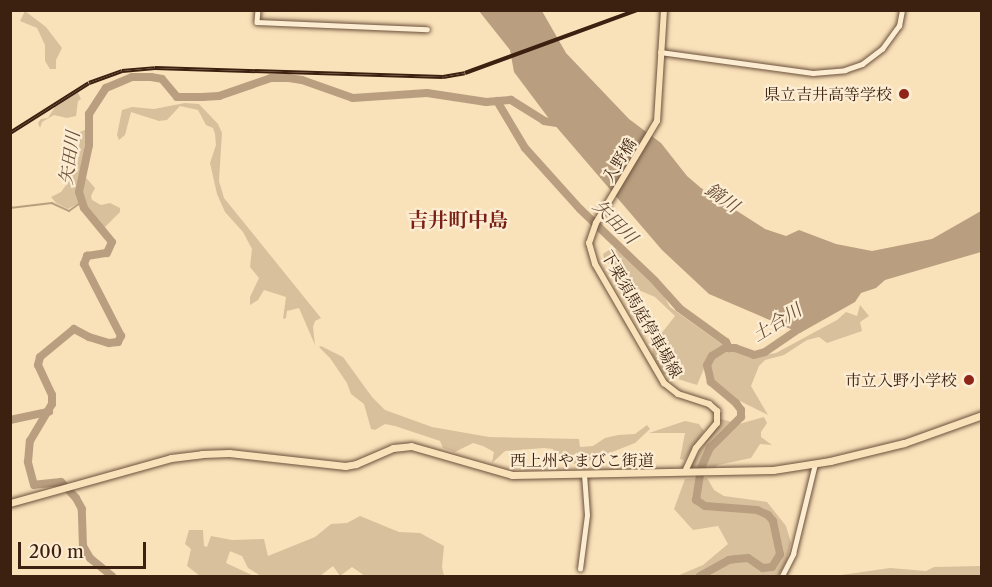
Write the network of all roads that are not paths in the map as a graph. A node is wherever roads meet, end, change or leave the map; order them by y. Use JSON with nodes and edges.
{"nodes":[{"id":1,"x":258,"y":10,"type":"edge"},
{"id":2,"x":664,"y":10,"type":"edge"},
{"id":3,"x":902,"y":10,"type":"edge"},
{"id":4,"x":427,"y":29,"type":"dead end"},
{"id":5,"x":660,"y":52,"type":"junction"},
{"id":6,"x":590,"y":236,"type":"joint"},
{"id":7,"x":981,"y":415,"type":"edge"},
{"id":8,"x":815,"y":464,"type":"junction"},
{"id":9,"x":688,"y":472,"type":"junction"},
{"id":10,"x":584,"y":474,"type":"junction"},
{"id":11,"x":10,"y":503,"type":"edge"},
{"id":12,"x":580,"y":568,"type":"dead end"},
{"id":13,"x":782,"y":576,"type":"edge"}],
"edges":[{"from":1,"to":4,"type":"street"},
{"from":2,"to":5,"type":"main road"},
{"from":3,"to":5,"type":"street"},
{"from":5,"to":6,"type":"main road","name":"入野橋"},
{"from":6,"to":9,"type":"main road","name":"下栗須馬庭停車場線"},
{"from":7,"to":8,"type":"highway","name":"西上州やまびこ街道"},
{"from":8,"to":9,"type":"highway","name":"西上州やまびこ街道"},
{"from":8,"to":13,"type":"street"},
{"from":9,"to":10,"type":"highway","name":"西上州やまびこ街道"},
{"from":10,"to":11,"type":"highway","name":"西上州やまびこ街道"},
{"from":10,"to":12,"type":"street"}]}
